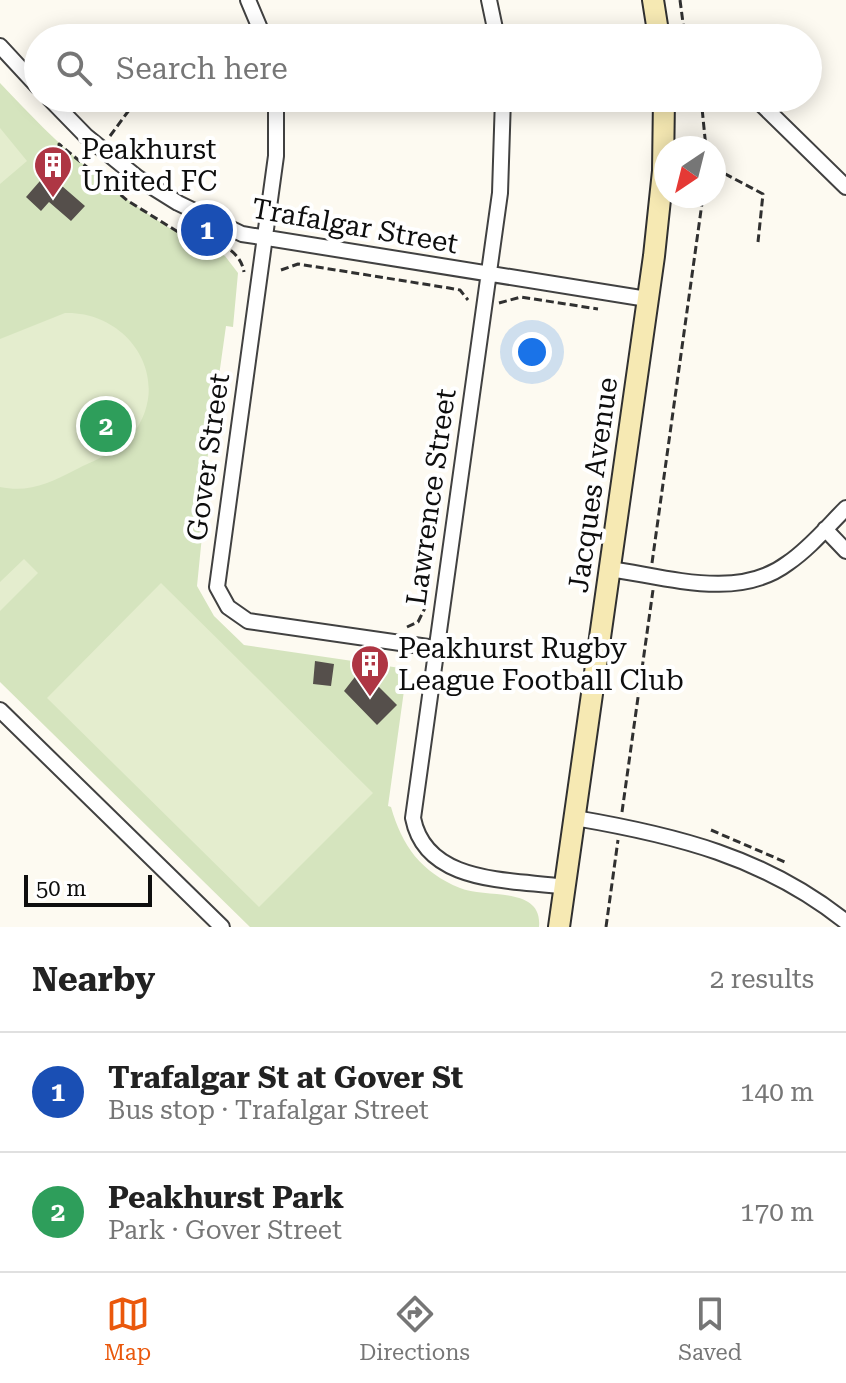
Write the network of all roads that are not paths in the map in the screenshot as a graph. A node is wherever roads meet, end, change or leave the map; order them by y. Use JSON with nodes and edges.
{"nodes":[{"id":1,"x":248,"y":0,"type":"edge"},
{"id":2,"x":489,"y":0,"type":"edge"},
{"id":3,"x":653,"y":0,"type":"edge"},
{"id":4,"x":258,"y":24,"type":"edge"},
{"id":5,"x":494,"y":24,"type":"edge"},
{"id":6,"x":657,"y":24,"type":"edge"},
{"id":7,"x":0,"y":46,"type":"edge"},
{"id":8,"x":24,"y":72,"type":"edge"},
{"id":9,"x":63,"y":112,"type":"edge"},
{"id":10,"x":276,"y":112,"type":"edge"},
{"id":11,"x":503,"y":112,"type":"edge"},
{"id":12,"x":664,"y":112,"type":"edge"},
{"id":13,"x":769,"y":112,"type":"edge"},
{"id":14,"x":846,"y":187,"type":"edge"},
{"id":15,"x":265,"y":239,"type":"junction"},
{"id":16,"x":489,"y":277,"type":"junction"},
{"id":17,"x":647,"y":299,"type":"junction"},
{"id":18,"x":846,"y":508,"type":"edge"},
{"id":19,"x":825,"y":529,"type":"junction"},
{"id":20,"x":846,"y":551,"type":"edge"},
{"id":21,"x":610,"y":569,"type":"junction"},
{"id":22,"x":435,"y":648,"type":"junction"},
{"id":23,"x":0,"y":710,"type":"edge"},
{"id":24,"x":575,"y":818,"type":"junction"},
{"id":25,"x":565,"y":887,"type":"junction"},
{"id":26,"x":846,"y":922,"type":"edge"},
{"id":27,"x":222,"y":927,"type":"edge"},
{"id":28,"x":559,"y":927,"type":"edge"}],
"edges":[{"from":1,"to":4,"type":"street"},
{"from":2,"to":5,"type":"street"},
{"from":3,"to":6,"type":"main road"},
{"from":7,"to":8,"type":"street"},
{"from":9,"to":15,"type":"street","name":"Trafalgar Street"},
{"from":10,"to":15,"type":"street","name":"Gover Street"},
{"from":11,"to":16,"type":"street","name":"Lawrence Street"},
{"from":12,"to":17,"type":"main road","name":"Jacques Avenue"},
{"from":13,"to":14,"type":"street"},
{"from":15,"to":16,"type":"street","name":"Trafalgar Street"},
{"from":15,"to":22,"type":"street","name":"Gover Street"},
{"from":16,"to":17,"type":"street","name":"Trafalgar Street"},
{"from":16,"to":22,"type":"street","name":"Lawrence Street"},
{"from":17,"to":21,"type":"main road","name":"Jacques Avenue"},
{"from":18,"to":19,"type":"street"},
{"from":19,"to":20,"type":"street"},
{"from":19,"to":21,"type":"street"},
{"from":21,"to":24,"type":"main road","name":"Jacques Avenue"},
{"from":22,"to":25,"type":"street","name":"Lawrence Street"},
{"from":23,"to":27,"type":"street"},
{"from":24,"to":25,"type":"main road","name":"Jacques Avenue"},
{"from":24,"to":26,"type":"street"},
{"from":25,"to":28,"type":"main road","name":"Jacques Avenue"}]}
